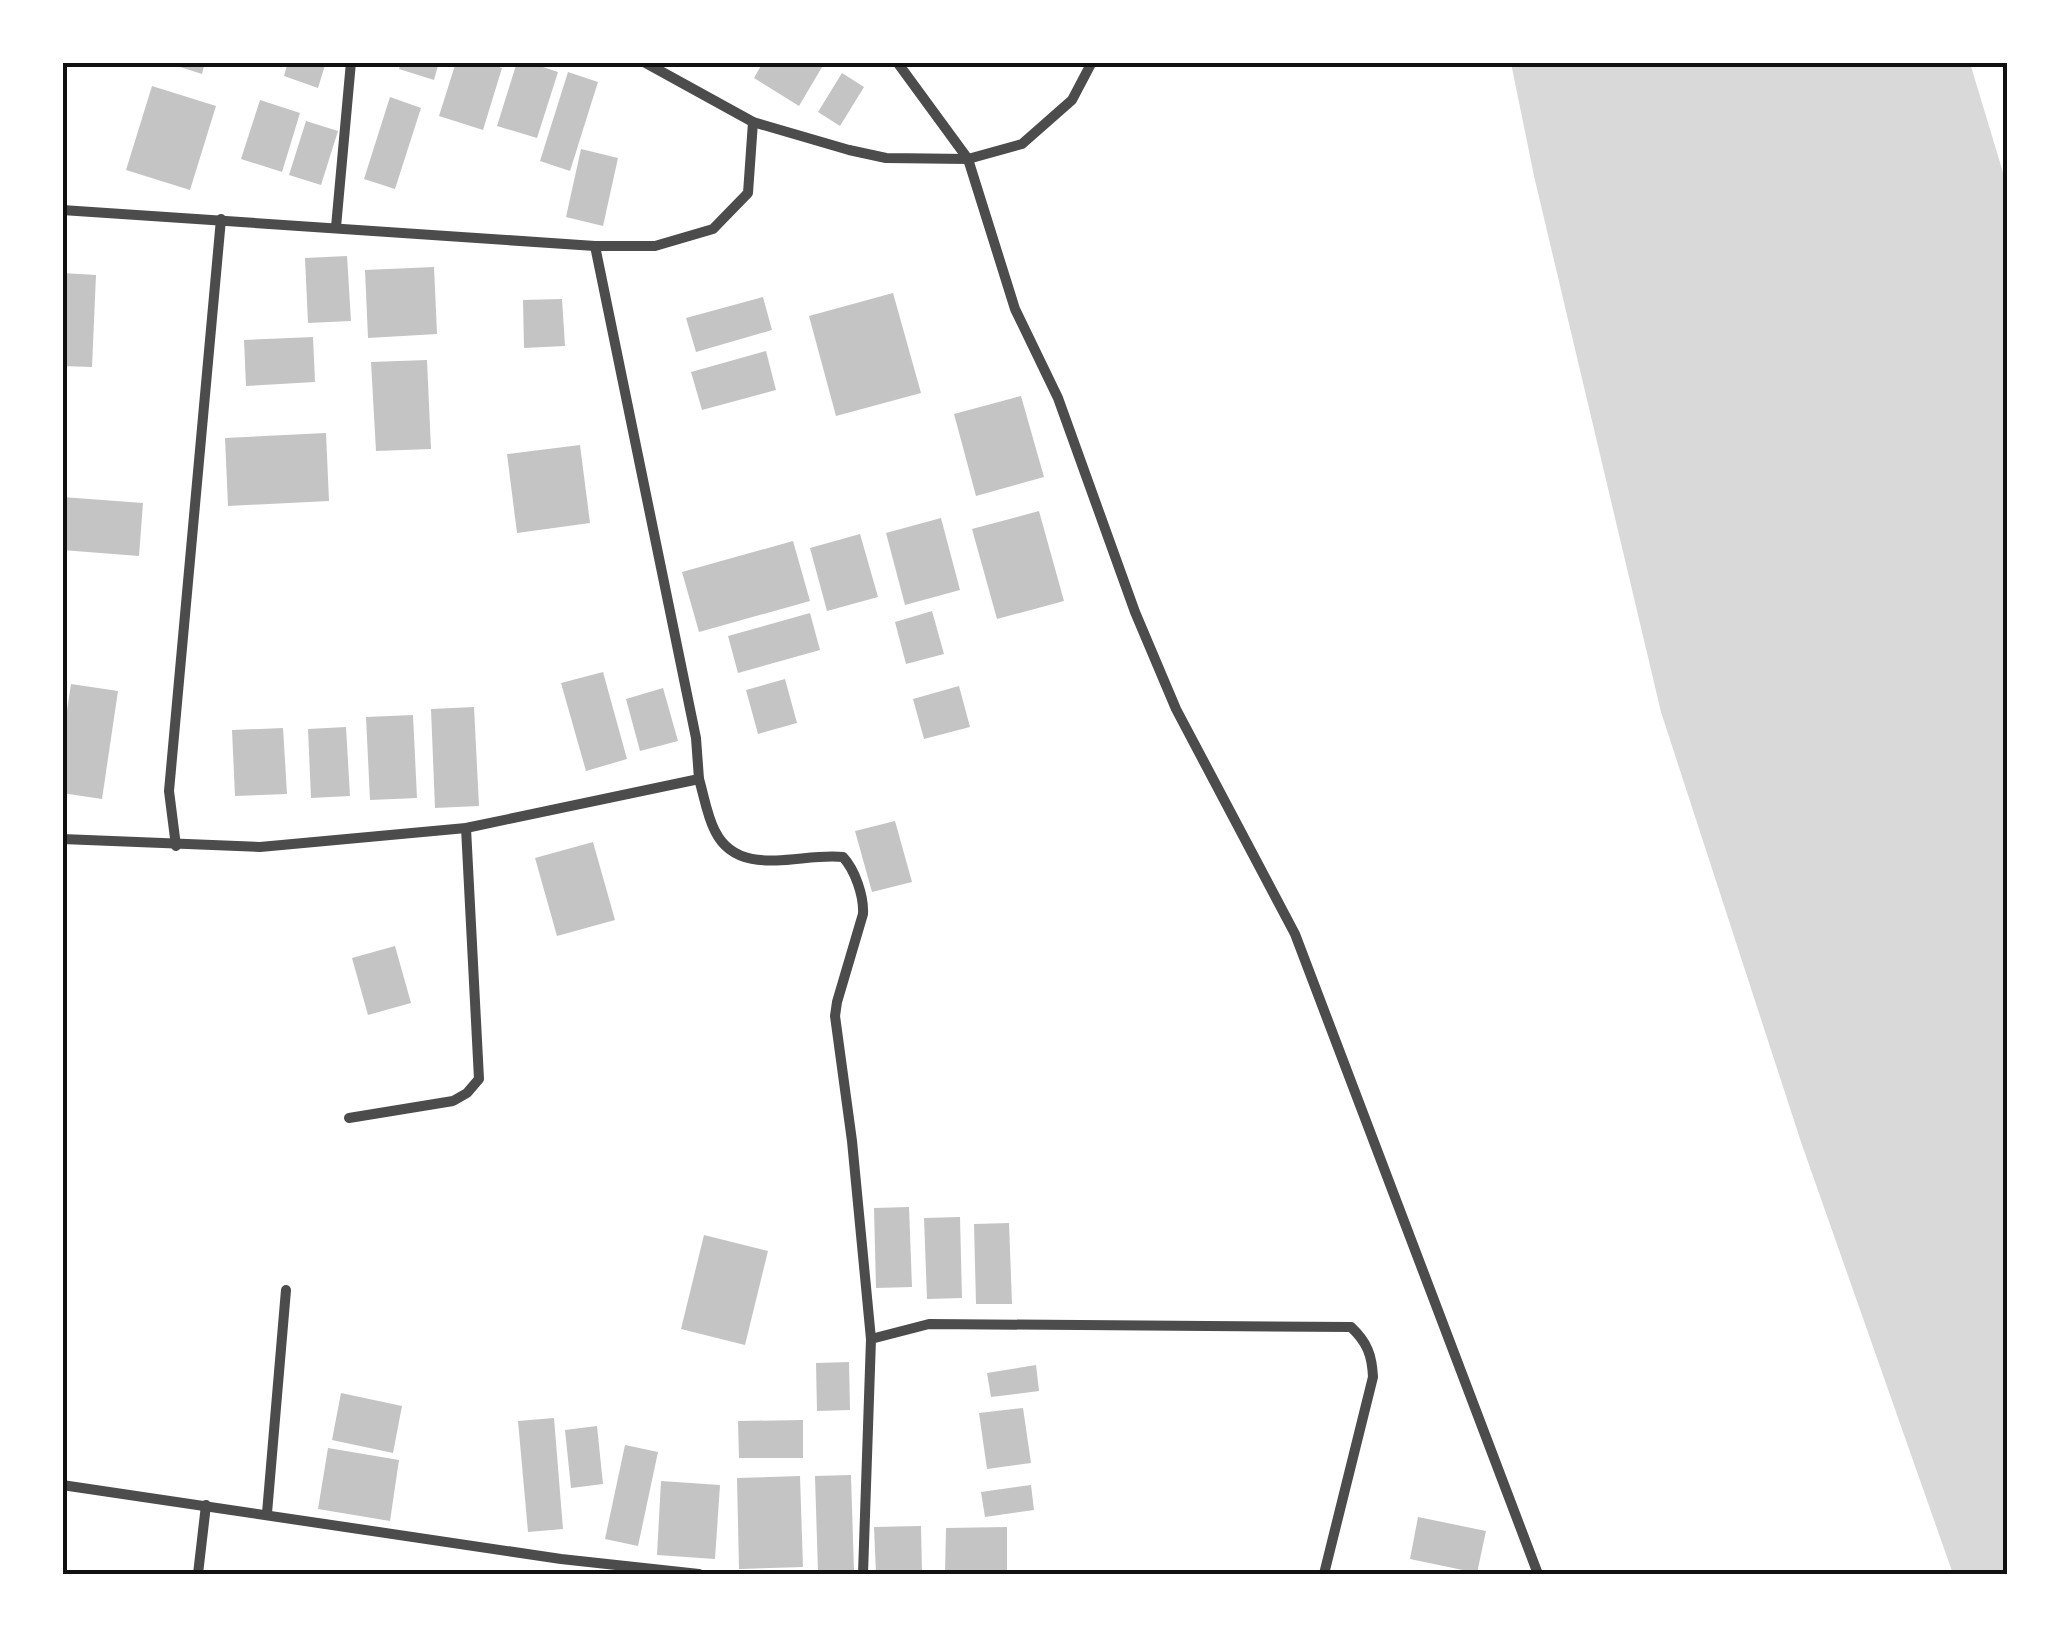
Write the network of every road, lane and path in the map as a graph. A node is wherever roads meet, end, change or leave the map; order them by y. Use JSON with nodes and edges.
{"nodes":[{"id":1,"x":351,"y":62,"type":"edge"},
{"id":2,"x":644,"y":62,"type":"edge"},
{"id":3,"x":897,"y":62,"type":"edge"},
{"id":4,"x":1092,"y":62,"type":"edge"},
{"id":5,"x":753,"y":122,"type":"junction"},
{"id":6,"x":968,"y":159,"type":"junction"},
{"id":7,"x":62,"y":210,"type":"edge"},
{"id":8,"x":221,"y":219,"type":"junction"},
{"id":9,"x":336,"y":227,"type":"junction"},
{"id":10,"x":595,"y":246,"type":"junction"},
{"id":11,"x":699,"y":779,"type":"junction"},
{"id":12,"x":466,"y":828,"type":"junction"},
{"id":13,"x":62,"y":839,"type":"edge"},
{"id":14,"x":176,"y":846,"type":"junction"},
{"id":15,"x":349,"y":1118,"type":"dead end"},
{"id":16,"x":286,"y":1290,"type":"dead end"},
{"id":17,"x":871,"y":1339,"type":"junction"},
{"id":18,"x":62,"y":1485,"type":"edge"},
{"id":19,"x":206,"y":1505,"type":"junction"},
{"id":20,"x":267,"y":1513,"type":"junction"},
{"id":21,"x":616,"y":1569,"type":"edge"},
{"id":22,"x":198,"y":1574,"type":"edge"},
{"id":23,"x":699,"y":1574,"type":"edge"},
{"id":24,"x":863,"y":1574,"type":"edge"},
{"id":25,"x":1324,"y":1574,"type":"edge"},
{"id":26,"x":1538,"y":1574,"type":"edge"}],
"edges":[{"from":1,"to":9,"type":"street"},
{"from":2,"to":5,"type":"street"},
{"from":3,"to":6,"type":"street"},
{"from":4,"to":6,"type":"street"},
{"from":5,"to":6,"type":"street"},
{"from":5,"to":10,"type":"street"},
{"from":6,"to":26,"type":"street"},
{"from":7,"to":8,"type":"street"},
{"from":8,"to":9,"type":"street"},
{"from":8,"to":14,"type":"street"},
{"from":9,"to":10,"type":"street"},
{"from":10,"to":11,"type":"street"},
{"from":11,"to":12,"type":"street"},
{"from":11,"to":17,"type":"street"},
{"from":12,"to":14,"type":"street"},
{"from":12,"to":15,"type":"street"},
{"from":13,"to":14,"type":"street"},
{"from":16,"to":20,"type":"street"},
{"from":17,"to":24,"type":"street"},
{"from":17,"to":25,"type":"street"},
{"from":18,"to":19,"type":"street"},
{"from":19,"to":20,"type":"street"},
{"from":19,"to":22,"type":"street"},
{"from":20,"to":21,"type":"street"},
{"from":21,"to":23,"type":"street"}]}
